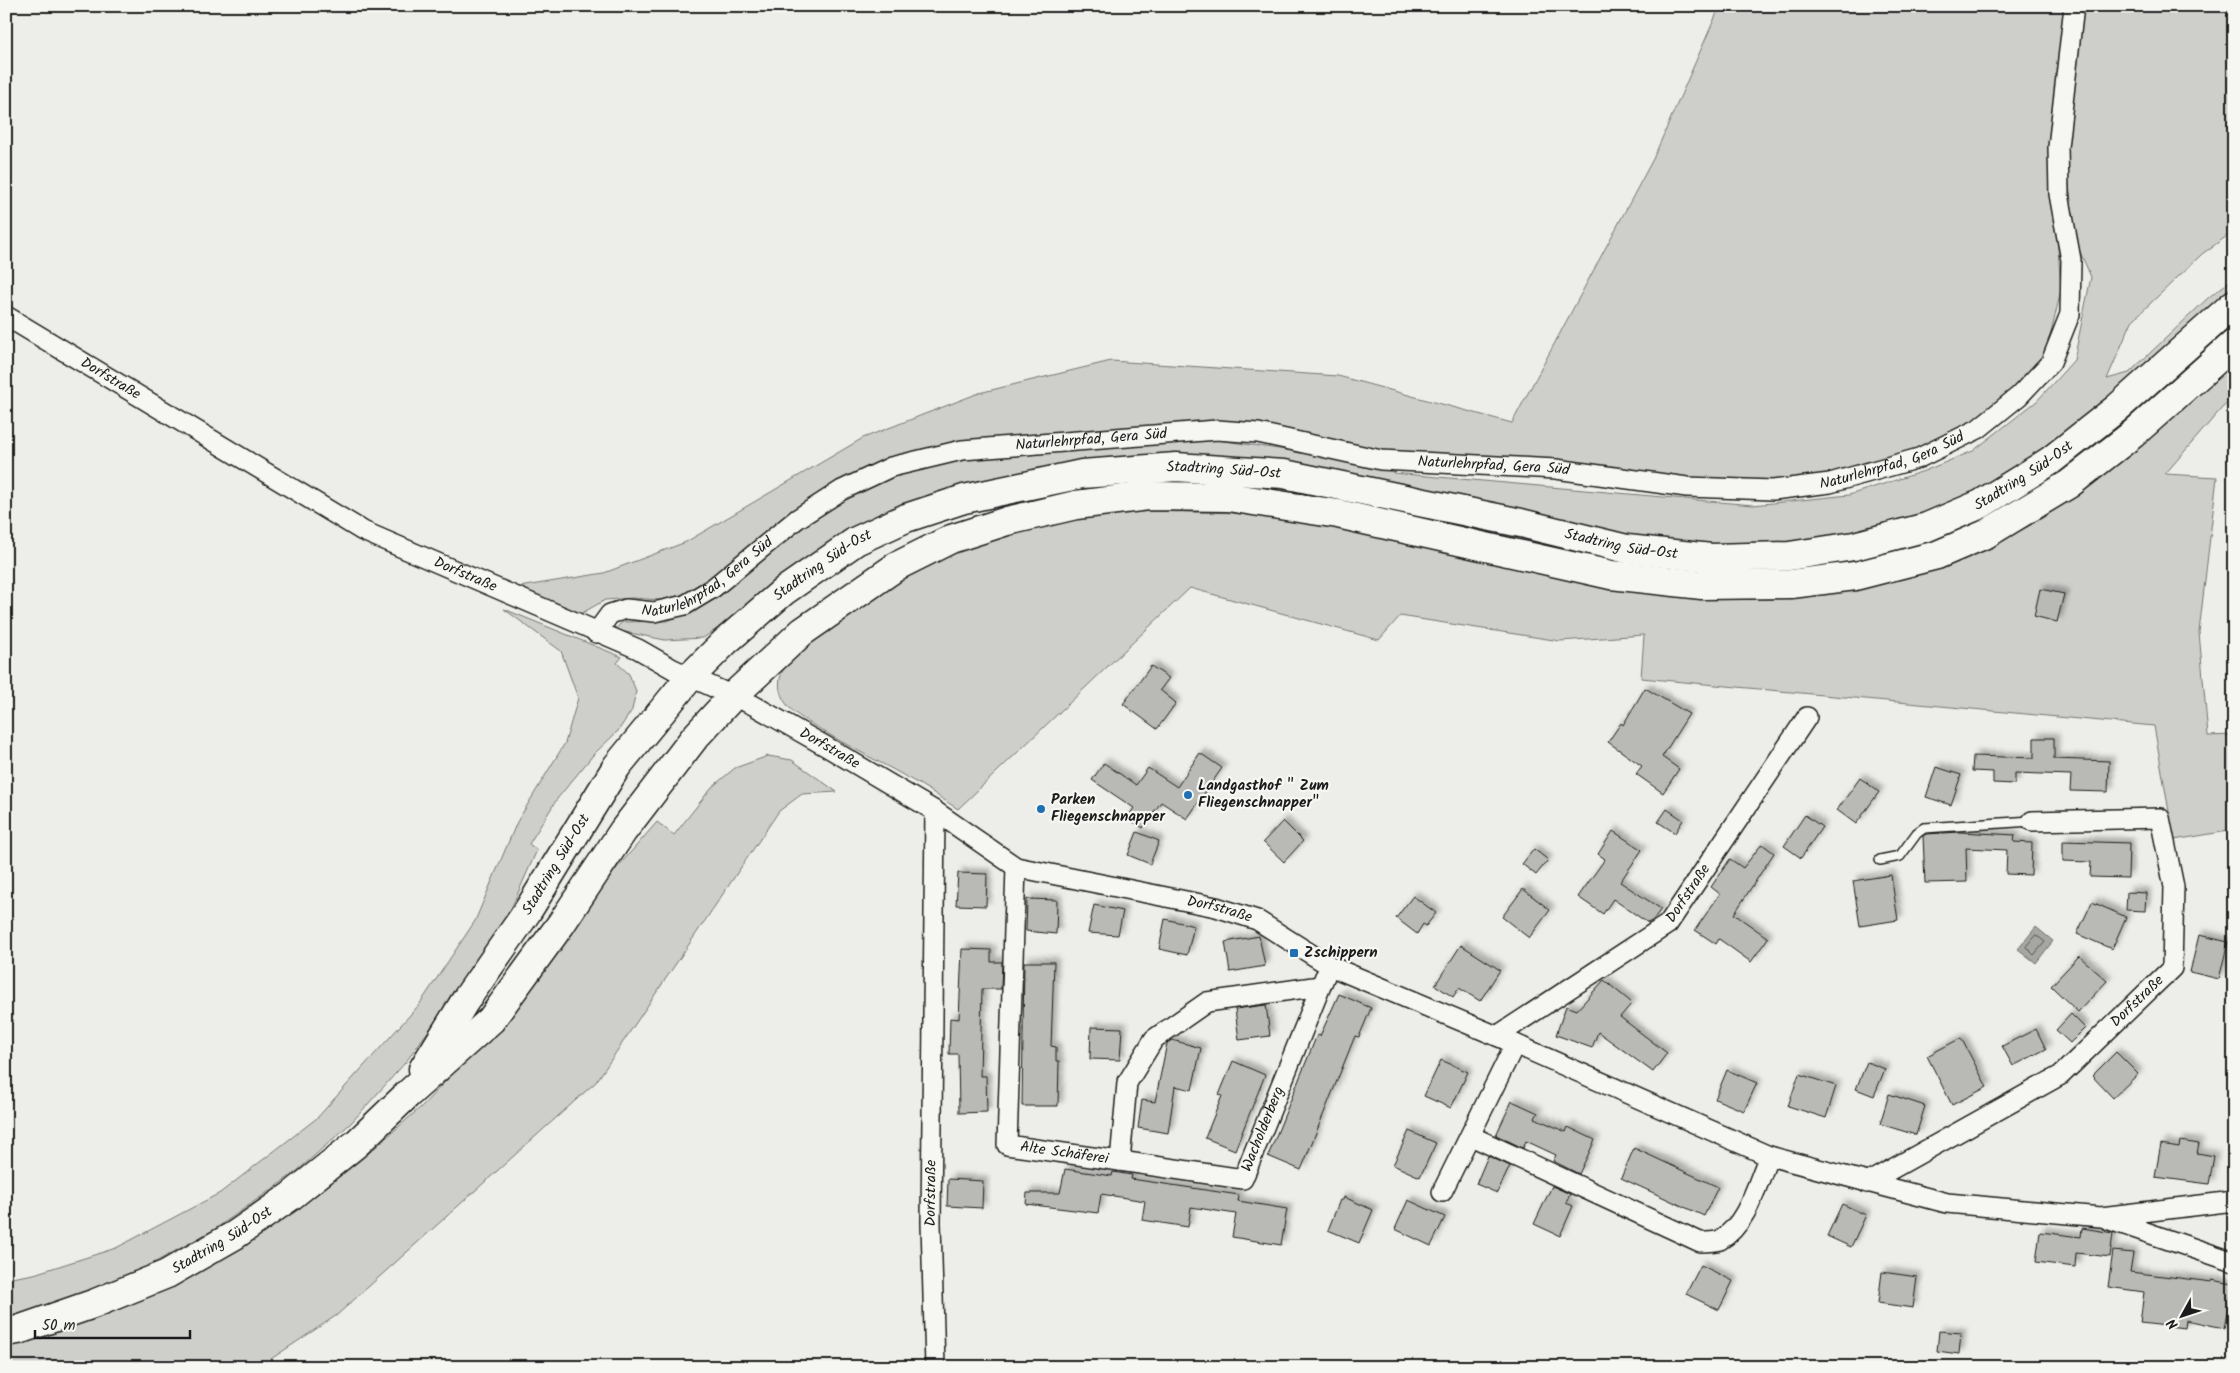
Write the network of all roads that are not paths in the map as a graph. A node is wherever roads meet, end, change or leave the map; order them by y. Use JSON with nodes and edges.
{"nodes":[{"id":1,"x":2074,"y":6,"type":"edge"},
{"id":2,"x":2234,"y":304,"type":"edge"},
{"id":3,"x":6,"y":316,"type":"edge"},
{"id":4,"x":2234,"y":344,"type":"edge"},
{"id":5,"x":596,"y":633,"type":"junction"},
{"id":6,"x":690,"y":677,"type":"junction"},
{"id":7,"x":733,"y":696,"type":"junction"},
{"id":8,"x":1806,"y":717,"type":"dead end"},
{"id":9,"x":935,"y":811,"type":"junction"},
{"id":10,"x":2032,"y":821,"type":"joint"},
{"id":11,"x":1880,"y":860,"type":"dead end"},
{"id":12,"x":1016,"y":867,"type":"junction"},
{"id":13,"x":1330,"y":966,"type":"junction"},
{"id":14,"x":1320,"y":986,"type":"junction"},
{"id":15,"x":1497,"y":1036,"type":"junction"},
{"id":16,"x":1515,"y":1044,"type":"junction"},
{"id":17,"x":408,"y":1094,"type":"junction"},
{"id":18,"x":1471,"y":1136,"type":"junction"},
{"id":19,"x":1769,"y":1156,"type":"junction"},
{"id":20,"x":1120,"y":1161,"type":"junction"},
{"id":21,"x":1867,"y":1182,"type":"junction"},
{"id":22,"x":1442,"y":1192,"type":"dead end"},
{"id":23,"x":2234,"y":1201,"type":"edge"},
{"id":24,"x":2102,"y":1217,"type":"junction"},
{"id":25,"x":2234,"y":1262,"type":"edge"},
{"id":26,"x":6,"y":1332,"type":"edge"},
{"id":27,"x":935,"y":1367,"type":"edge"}],
"edges":[{"from":1,"to":5,"type":"street","name":"Naturlehrpfad, Gera Süd"},
{"from":2,"to":6,"type":"main road","name":"Stadtring Süd-Ost"},
{"from":3,"to":5,"type":"street","name":"Dorfstraße"},
{"from":4,"to":7,"type":"main road","name":"Stadtring Süd-Ost"},
{"from":5,"to":6,"type":"street","name":"Dorfstraße"},
{"from":6,"to":7,"type":"street","name":"Dorfstraße"},
{"from":6,"to":17,"type":"main road","name":"Stadtring Süd-Ost"},
{"from":7,"to":9,"type":"street","name":"Dorfstraße"},
{"from":7,"to":17,"type":"main road","name":"Stadtring Süd-Ost"},
{"from":8,"to":15,"type":"street","name":"Dorfstraße"},
{"from":9,"to":12,"type":"street","name":"Dorfstraße"},
{"from":9,"to":27,"type":"street","name":"Dorfstraße"},
{"from":10,"to":11,"type":"lane"},
{"from":10,"to":21,"type":"street","name":"Dorfstraße"},
{"from":12,"to":13,"type":"street","name":"Dorfstraße"},
{"from":12,"to":20,"type":"street","name":"Alte Schäferei"},
{"from":13,"to":14,"type":"street","name":"Wacholderberg"},
{"from":13,"to":15,"type":"street","name":"Dorfstraße"},
{"from":14,"to":20,"type":"street","name":"Alte Schäferei"},
{"from":14,"to":20,"type":"street","name":"Wacholderberg"},
{"from":15,"to":16,"type":"street","name":"Dorfstraße"},
{"from":16,"to":18,"type":"street"},
{"from":16,"to":19,"type":"street","name":"Dorfstraße"},
{"from":17,"to":26,"type":"main road","name":"Stadtring Süd-Ost"},
{"from":18,"to":19,"type":"street"},
{"from":18,"to":22,"type":"street"},
{"from":19,"to":21,"type":"street","name":"Dorfstraße"},
{"from":21,"to":24,"type":"street","name":"Dorfstraße"},
{"from":23,"to":24,"type":"street","name":"Dorfstraße"},
{"from":24,"to":25,"type":"street","name":"Dorfstraße"}]}
